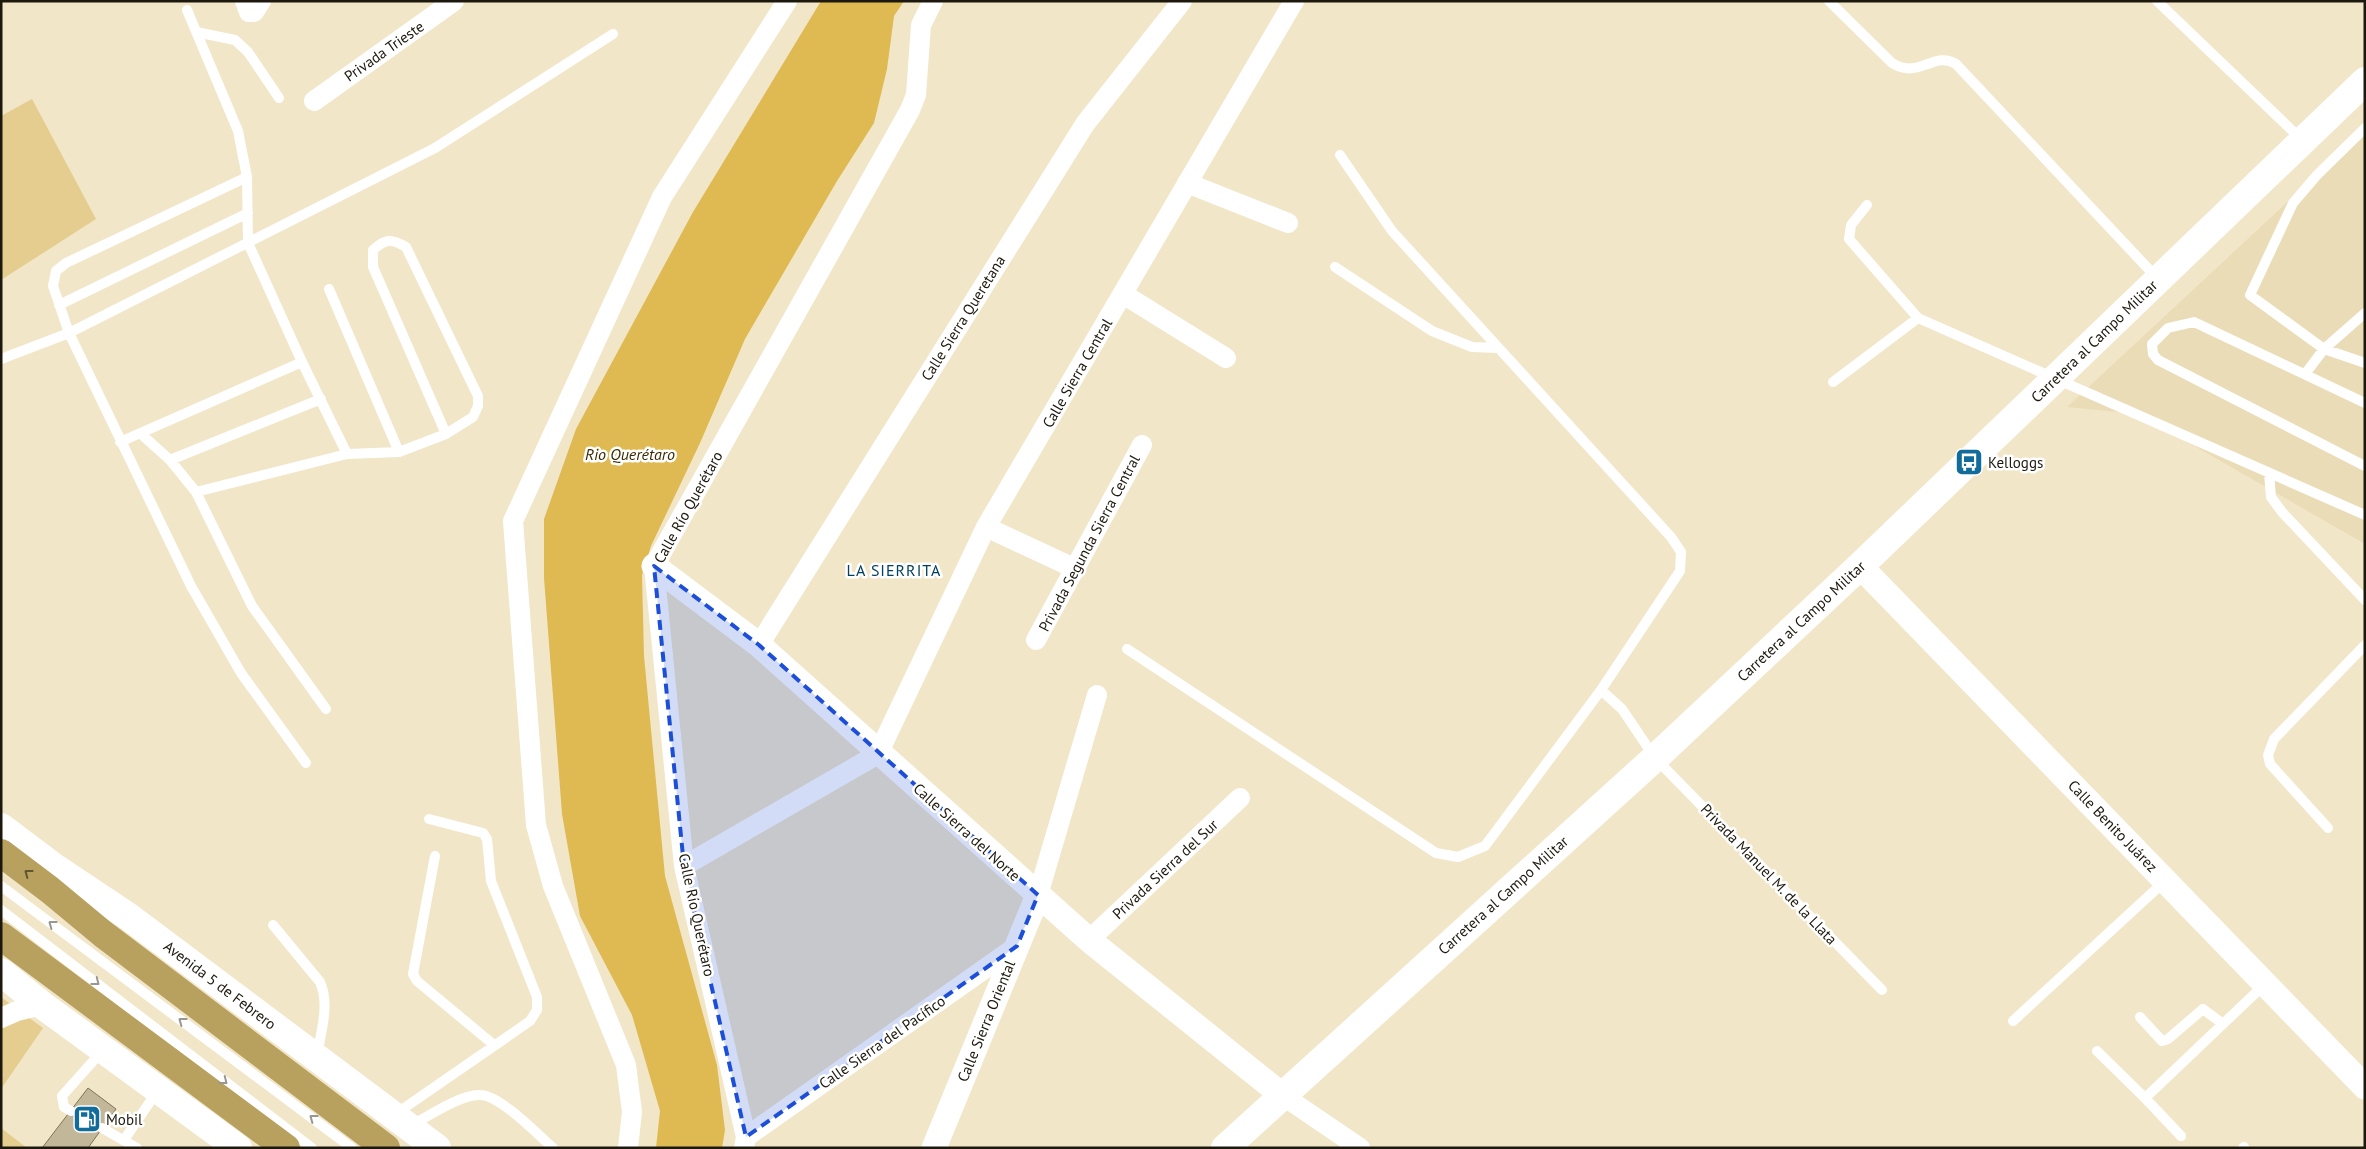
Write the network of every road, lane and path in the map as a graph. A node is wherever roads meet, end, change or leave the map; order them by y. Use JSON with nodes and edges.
{"nodes":[{"id":1,"x":245,"y":1,"type":"edge"},
{"id":2,"x":261,"y":1,"type":"edge"},
{"id":3,"x":454,"y":1,"type":"edge"},
{"id":4,"x":787,"y":1,"type":"edge"},
{"id":5,"x":933,"y":1,"type":"edge"},
{"id":6,"x":1182,"y":1,"type":"edge"},
{"id":7,"x":1294,"y":1,"type":"edge"},
{"id":8,"x":1829,"y":1,"type":"edge"},
{"id":9,"x":2157,"y":1,"type":"edge"},
{"id":10,"x":187,"y":10,"type":"dead end"},
{"id":11,"x":196,"y":32,"type":"junction"},
{"id":12,"x":613,"y":34,"type":"dead end"},
{"id":13,"x":2365,"y":81,"type":"edge"},
{"id":14,"x":279,"y":98,"type":"dead end"},
{"id":15,"x":314,"y":100,"type":"dead end"},
{"id":16,"x":2365,"y":128,"type":"edge"},
{"id":17,"x":2302,"y":140,"type":"junction"},
{"id":18,"x":1340,"y":155,"type":"dead end"},
{"id":19,"x":247,"y":177,"type":"junction"},
{"id":20,"x":1187,"y":183,"type":"junction"},
{"id":21,"x":1867,"y":205,"type":"dead end"},
{"id":22,"x":248,"y":213,"type":"junction"},
{"id":23,"x":1288,"y":223,"type":"dead end"},
{"id":24,"x":248,"y":243,"type":"junction"},
{"id":25,"x":1335,"y":267,"type":"dead end"},
{"id":26,"x":2158,"y":279,"type":"junction"},
{"id":27,"x":329,"y":289,"type":"dead end"},
{"id":28,"x":1123,"y":294,"type":"junction"},
{"id":29,"x":59,"y":305,"type":"junction"},
{"id":30,"x":2365,"y":313,"type":"edge"},
{"id":31,"x":1918,"y":318,"type":"junction"},
{"id":32,"x":69,"y":333,"type":"junction"},
{"id":33,"x":1498,"y":348,"type":"junction"},
{"id":34,"x":2324,"y":349,"type":"junction"},
{"id":35,"x":1226,"y":358,"type":"dead end"},
{"id":36,"x":1,"y":359,"type":"edge"},
{"id":37,"x":302,"y":362,"type":"junction"},
{"id":38,"x":2365,"y":362,"type":"edge"},
{"id":39,"x":2305,"y":374,"type":"junction"},
{"id":40,"x":2054,"y":379,"type":"junction"},
{"id":41,"x":1833,"y":382,"type":"dead end"},
{"id":42,"x":321,"y":399,"type":"junction"},
{"id":43,"x":2365,"y":403,"type":"edge"},
{"id":44,"x":140,"y":433,"type":"junction"},
{"id":45,"x":446,"y":434,"type":"junction"},
{"id":46,"x":120,"y":442,"type":"junction"},
{"id":47,"x":1142,"y":445,"type":"dead end"},
{"id":48,"x":399,"y":452,"type":"junction"},
{"id":49,"x":347,"y":454,"type":"junction"},
{"id":50,"x":170,"y":460,"type":"junction"},
{"id":51,"x":2365,"y":466,"type":"edge"},
{"id":52,"x":2269,"y":473,"type":"junction"},
{"id":53,"x":196,"y":492,"type":"junction"},
{"id":54,"x":2365,"y":515,"type":"edge"},
{"id":55,"x":986,"y":527,"type":"junction"},
{"id":56,"x":654,"y":566,"type":"junction"},
{"id":57,"x":1860,"y":566,"type":"junction"},
{"id":58,"x":1076,"y":569,"type":"junction"},
{"id":59,"x":2365,"y":600,"type":"edge"},
{"id":60,"x":1036,"y":640,"type":"dead end"},
{"id":61,"x":758,"y":645,"type":"junction"},
{"id":62,"x":2365,"y":645,"type":"edge"},
{"id":63,"x":1127,"y":649,"type":"dead end"},
{"id":64,"x":1601,"y":690,"type":"junction"},
{"id":65,"x":1097,"y":695,"type":"dead end"},
{"id":66,"x":326,"y":709,"type":"dead end"},
{"id":67,"x":878,"y":754,"type":"junction"},
{"id":68,"x":1655,"y":758,"type":"junction"},
{"id":69,"x":306,"y":763,"type":"dead end"},
{"id":70,"x":1240,"y":798,"type":"dead end"},
{"id":71,"x":429,"y":819,"type":"dead end"},
{"id":72,"x":1,"y":826,"type":"edge"},
{"id":73,"x":2328,"y":828,"type":"dead end"},
{"id":74,"x":1,"y":853,"type":"edge"},
{"id":75,"x":435,"y":856,"type":"dead end"},
{"id":76,"x":684,"y":866,"type":"junction"},
{"id":77,"x":2166,"y":880,"type":"junction"},
{"id":78,"x":1,"y":886,"type":"edge"},
{"id":79,"x":50,"y":890,"type":"junction"},
{"id":80,"x":1038,"y":895,"type":"junction"},
{"id":81,"x":1,"y":910,"type":"edge"},
{"id":82,"x":273,"y":925,"type":"dead end"},
{"id":83,"x":1,"y":936,"type":"edge"},
{"id":84,"x":1089,"y":940,"type":"junction"},
{"id":85,"x":1017,"y":946,"type":"junction"},
{"id":86,"x":1,"y":972,"type":"edge"},
{"id":87,"x":2265,"y":983,"type":"junction"},
{"id":88,"x":1882,"y":990,"type":"dead end"},
{"id":89,"x":42,"y":1005,"type":"junction"},
{"id":90,"x":2140,"y":1017,"type":"dead end"},
{"id":91,"x":1,"y":1018,"type":"edge"},
{"id":92,"x":2013,"y":1021,"type":"dead end"},
{"id":93,"x":2223,"y":1024,"type":"junction"},
{"id":94,"x":494,"y":1046,"type":"junction"},
{"id":95,"x":104,"y":1050,"type":"junction"},
{"id":96,"x":2097,"y":1050,"type":"dead end"},
{"id":97,"x":316,"y":1057,"type":"junction"},
{"id":98,"x":2365,"y":1087,"type":"edge"},
{"id":99,"x":158,"y":1089,"type":"junction"},
{"id":100,"x":1282,"y":1095,"type":"junction"},
{"id":101,"x":2144,"y":1098,"type":"junction"},
{"id":102,"x":71,"y":1110,"type":"dead end"},
{"id":103,"x":102,"y":1128,"type":"dead end"},
{"id":104,"x":404,"y":1130,"type":"edge"},
{"id":105,"x":2181,"y":1136,"type":"dead end"},
{"id":106,"x":217,"y":1138,"type":"edge"},
{"id":107,"x":124,"y":1140,"type":"junction"},
{"id":108,"x":745,"y":1143,"type":"edge"},
{"id":109,"x":137,"y":1148,"type":"edge"},
{"id":110,"x":238,"y":1148,"type":"edge"},
{"id":111,"x":286,"y":1148,"type":"edge"},
{"id":112,"x":312,"y":1148,"type":"edge"},
{"id":113,"x":352,"y":1148,"type":"edge"},
{"id":114,"x":386,"y":1148,"type":"edge"},
{"id":115,"x":437,"y":1148,"type":"edge"},
{"id":116,"x":553,"y":1148,"type":"edge"},
{"id":117,"x":628,"y":1148,"type":"edge"},
{"id":118,"x":934,"y":1148,"type":"edge"},
{"id":119,"x":1225,"y":1148,"type":"edge"},
{"id":120,"x":1360,"y":1148,"type":"edge"}],
"edges":[{"from":1,"to":2,"type":"street"},
{"from":3,"to":15,"type":"street","name":"Privada Trieste"},
{"from":4,"to":117,"type":"street"},
{"from":5,"to":56,"type":"street","name":"Calle Río Querétaro"},
{"from":6,"to":61,"type":"street","name":"Calle Sierra Queretana"},
{"from":7,"to":20,"type":"street","name":"Calle Sierra Central"},
{"from":8,"to":26,"type":"lane"},
{"from":9,"to":17,"type":"lane"},
{"from":10,"to":11,"type":"lane"},
{"from":11,"to":14,"type":"lane"},
{"from":11,"to":19,"type":"lane"},
{"from":12,"to":24,"type":"lane"},
{"from":13,"to":17,"type":"main road","name":"Carretera al Campo Militar"},
{"from":16,"to":34,"type":"lane"},
{"from":17,"to":26,"type":"main road","name":"Carretera al Campo Militar"},
{"from":18,"to":33,"type":"lane"},
{"from":19,"to":22,"type":"lane"},
{"from":19,"to":29,"type":"lane"},
{"from":20,"to":23,"type":"street"},
{"from":20,"to":28,"type":"street","name":"Calle Sierra Central"},
{"from":21,"to":31,"type":"lane"},
{"from":22,"to":24,"type":"lane"},
{"from":22,"to":29,"type":"lane"},
{"from":24,"to":32,"type":"lane"},
{"from":24,"to":37,"type":"lane"},
{"from":25,"to":33,"type":"lane"},
{"from":26,"to":40,"type":"main road","name":"Carretera al Campo Militar"},
{"from":27,"to":48,"type":"lane"},
{"from":28,"to":35,"type":"street"},
{"from":28,"to":55,"type":"street","name":"Calle Sierra Central"},
{"from":29,"to":32,"type":"lane"},
{"from":30,"to":34,"type":"lane"},
{"from":31,"to":40,"type":"lane"},
{"from":31,"to":41,"type":"lane"},
{"from":32,"to":36,"type":"lane"},
{"from":32,"to":46,"type":"lane"},
{"from":33,"to":64,"type":"lane"},
{"from":34,"to":38,"type":"lane"},
{"from":34,"to":39,"type":"lane"},
{"from":37,"to":42,"type":"lane"},
{"from":37,"to":44,"type":"lane"},
{"from":39,"to":43,"type":"lane"},
{"from":39,"to":51,"type":"lane"},
{"from":40,"to":52,"type":"lane"},
{"from":40,"to":57,"type":"main road","name":"Carretera al Campo Militar"},
{"from":42,"to":49,"type":"lane"},
{"from":42,"to":50,"type":"lane"},
{"from":44,"to":46,"type":"lane"},
{"from":44,"to":50,"type":"lane"},
{"from":45,"to":45,"type":"lane"},
{"from":45,"to":48,"type":"lane"},
{"from":46,"to":69,"type":"lane"},
{"from":47,"to":58,"type":"street","name":"Privada Segunda Sierra Central"},
{"from":48,"to":49,"type":"lane"},
{"from":49,"to":53,"type":"lane"},
{"from":50,"to":53,"type":"lane"},
{"from":52,"to":54,"type":"lane"},
{"from":52,"to":59,"type":"lane"},
{"from":53,"to":66,"type":"lane"},
{"from":55,"to":58,"type":"street"},
{"from":55,"to":67,"type":"street","name":"Calle Sierra Central"},
{"from":56,"to":61,"type":"street","name":"Calle Sierra del Norte"},
{"from":56,"to":76,"type":"street","name":"Calle Río Querétaro"},
{"from":57,"to":68,"type":"main road","name":"Carretera al Campo Militar"},
{"from":57,"to":77,"type":"street","name":"Calle Benito Juárez"},
{"from":58,"to":60,"type":"street","name":"Privada Segunda Sierra Central"},
{"from":61,"to":67,"type":"street","name":"Calle Sierra del Norte"},
{"from":62,"to":73,"type":"lane"},
{"from":63,"to":64,"type":"lane"},
{"from":64,"to":68,"type":"lane","name":"Privada Manuel M. de la Llata"},
{"from":65,"to":80,"type":"street"},
{"from":67,"to":76,"type":"street"},
{"from":67,"to":80,"type":"street","name":"Calle Sierra del Norte"},
{"from":68,"to":88,"type":"lane","name":"Privada Manuel M. de la Llata"},
{"from":68,"to":100,"type":"main road","name":"Carretera al Campo Militar"},
{"from":70,"to":84,"type":"street","name":"Privada Sierra del Sur"},
{"from":71,"to":94,"type":"lane"},
{"from":72,"to":97,"type":"main road","name":"Avenida 5 de Febrero"},
{"from":79,"to":74,"type":"highway","name":"Avenida 5 de Febrero","one_way":true},
{"from":75,"to":94,"type":"lane"},
{"from":76,"to":108,"type":"street","name":"Calle Río Querétaro"},
{"from":77,"to":87,"type":"street","name":"Calle Benito Juárez"},
{"from":77,"to":92,"type":"lane"},
{"from":113,"to":78,"type":"lane","one_way":true},
{"from":79,"to":104,"type":"main road"},
{"from":79,"to":114,"type":"highway","name":"Avenida 5 de Febrero"},
{"from":80,"to":84,"type":"street","name":"Calle Sierra del Norte"},
{"from":80,"to":85,"type":"street","name":"Calle Sierra Oriental"},
{"from":81,"to":112,"type":"lane","one_way":true},
{"from":82,"to":97,"type":"lane"},
{"from":83,"to":111,"type":"highway"},
{"from":84,"to":100,"type":"street","name":"Calle Sierra del Norte"},
{"from":85,"to":108,"type":"street","name":"Calle Sierra del Pacífico"},
{"from":85,"to":118,"type":"street","name":"Calle Sierra Oriental"},
{"from":86,"to":89,"type":"main road"},
{"from":87,"to":93,"type":"lane"},
{"from":87,"to":98,"type":"street","name":"Calle Benito Juárez"},
{"from":89,"to":91,"type":"street"},
{"from":89,"to":95,"type":"main road"},
{"from":90,"to":93,"type":"lane"},
{"from":93,"to":101,"type":"lane"},
{"from":94,"to":104,"type":"lane"},
{"from":95,"to":99,"type":"main road"},
{"from":95,"to":102,"type":"lane"},
{"from":96,"to":101,"type":"lane"},
{"from":97,"to":104,"type":"main road","name":"Avenida 5 de Febrero"},
{"from":99,"to":106,"type":"main road"},
{"from":99,"to":107,"type":"lane"},
{"from":100,"to":119,"type":"main road","name":"Carretera al Campo Militar"},
{"from":100,"to":120,"type":"street"},
{"from":101,"to":105,"type":"lane"},
{"from":103,"to":107,"type":"lane"},
{"from":104,"to":115,"type":"main road","name":"Avenida 5 de Febrero"},
{"from":104,"to":116,"type":"lane"},
{"from":106,"to":110,"type":"main road"},
{"from":107,"to":109,"type":"lane"}]}
